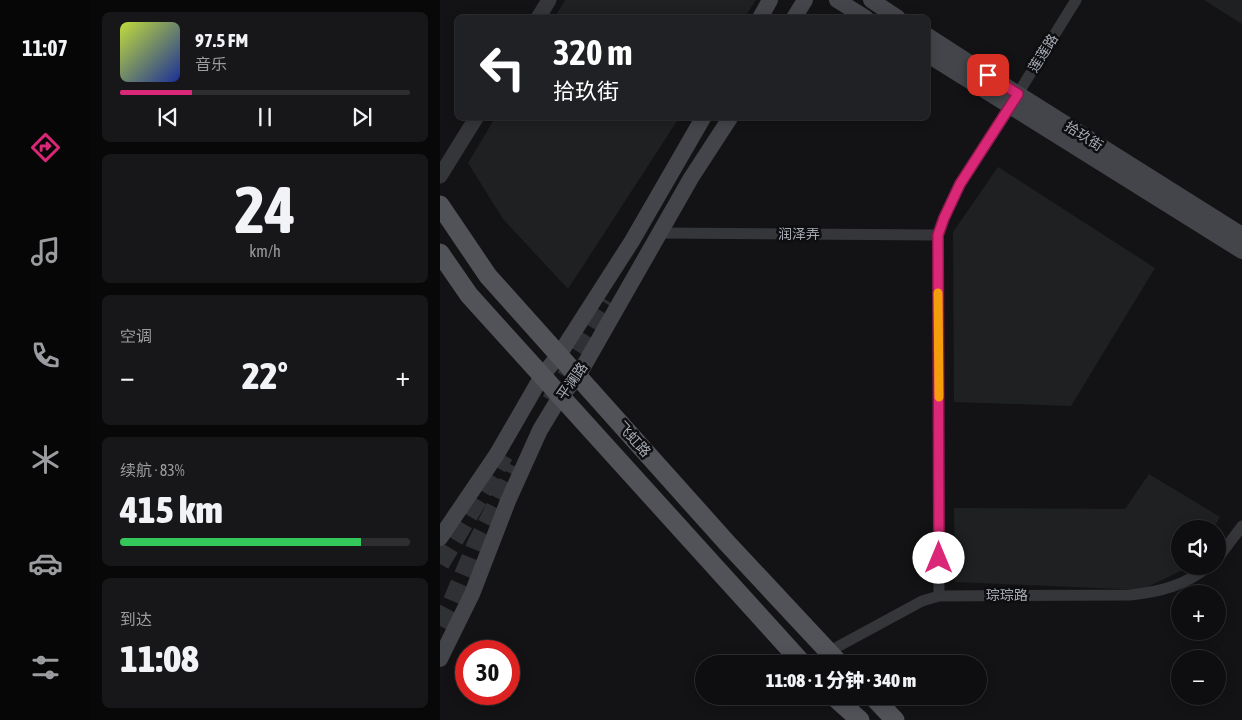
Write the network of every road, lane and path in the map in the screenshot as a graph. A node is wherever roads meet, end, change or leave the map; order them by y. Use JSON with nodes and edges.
{"nodes":[{"id":1,"x":549,"y":0,"type":"edge"},
{"id":2,"x":770,"y":0,"type":"edge"},
{"id":3,"x":805,"y":0,"type":"edge"},
{"id":4,"x":838,"y":0,"type":"edge"},
{"id":5,"x":871,"y":0,"type":"edge"},
{"id":6,"x":1076,"y":0,"type":"edge"},
{"id":7,"x":540,"y":15,"type":"edge"},
{"id":8,"x":762,"y":15,"type":"edge"},
{"id":9,"x":796,"y":15,"type":"edge"},
{"id":10,"x":861,"y":15,"type":"edge"},
{"id":11,"x":894,"y":15,"type":"edge"},
{"id":12,"x":930,"y":37,"type":"edge"},
{"id":13,"x":930,"y":56,"type":"edge"},
{"id":14,"x":1014,"y":100,"type":"junction"},
{"id":15,"x":475,"y":120,"type":"edge"},
{"id":16,"x":702,"y":120,"type":"edge"},
{"id":17,"x":729,"y":120,"type":"edge"},
{"id":18,"x":440,"y":176,"type":"edge"},
{"id":19,"x":440,"y":205,"type":"edge"},
{"id":20,"x":660,"y":233,"type":"junction"},
{"id":21,"x":938,"y":235,"type":"junction"},
{"id":22,"x":1242,"y":235,"type":"edge"},
{"id":23,"x":1242,"y":251,"type":"edge"},
{"id":24,"x":440,"y":253,"type":"edge"},
{"id":25,"x":559,"y":355,"type":"junction"},
{"id":26,"x":542,"y":376,"type":"junction"},
{"id":27,"x":578,"y":376,"type":"junction"},
{"id":28,"x":560,"y":396,"type":"junction"},
{"id":29,"x":1242,"y":526,"type":"edge"},
{"id":30,"x":440,"y":538,"type":"edge"},
{"id":31,"x":1226,"y":547,"type":"edge"},
{"id":32,"x":1197,"y":575,"type":"edge"},
{"id":33,"x":939,"y":596,"type":"junction"},
{"id":34,"x":795,"y":655,"type":"edge"},
{"id":35,"x":824,"y":655,"type":"edge"},
{"id":36,"x":836,"y":655,"type":"edge"},
{"id":37,"x":440,"y":658,"type":"edge"},
{"id":38,"x":843,"y":705,"type":"edge"},
{"id":39,"x":881,"y":705,"type":"edge"},
{"id":40,"x":860,"y":720,"type":"edge"},
{"id":41,"x":895,"y":720,"type":"edge"}],
"edges":[{"from":1,"to":7,"type":"street"},
{"from":2,"to":8,"type":"main road"},
{"from":3,"to":9,"type":"main road"},
{"from":4,"to":10,"type":"main road"},
{"from":5,"to":11,"type":"main road"},
{"from":6,"to":14,"type":"street","name":"莲莲路"},
{"from":12,"to":14,"type":"main road","name":"拾玖街"},
{"from":13,"to":14,"type":"main road","name":"拾玖街"},
{"from":14,"to":21,"type":"street","name":"莲莲路"},
{"from":14,"to":22,"type":"main road","name":"拾玖街"},
{"from":14,"to":23,"type":"main road","name":"拾玖街"},
{"from":15,"to":18,"type":"street"},
{"from":16,"to":25,"type":"main road","name":"平澜路"},
{"from":17,"to":20,"type":"main road","name":"平澜路"},
{"from":19,"to":25,"type":"main road","name":"飞虹路"},
{"from":20,"to":21,"type":"street","name":"润泽弄"},
{"from":20,"to":27,"type":"main road","name":"平澜路"},
{"from":21,"to":33,"type":"street","name":"莲莲路"},
{"from":24,"to":26,"type":"main road","name":"飞虹路"},
{"from":25,"to":26,"type":"main road","name":"平澜路"},
{"from":25,"to":27,"type":"main road","name":"飞虹路"},
{"from":26,"to":28,"type":"main road","name":"飞虹路"},
{"from":26,"to":30,"type":"main road","name":"平澜路"},
{"from":27,"to":28,"type":"main road","name":"平澜路"},
{"from":27,"to":35,"type":"main road","name":"飞虹路"},
{"from":28,"to":34,"type":"main road","name":"飞虹路"},
{"from":28,"to":37,"type":"main road","name":"平澜路"},
{"from":29,"to":31,"type":"street"},
{"from":32,"to":33,"type":"street","name":"琮琮路"},
{"from":33,"to":36,"type":"street","name":"琮琮路"},
{"from":38,"to":40,"type":"main road"},
{"from":39,"to":41,"type":"main road"}]}
